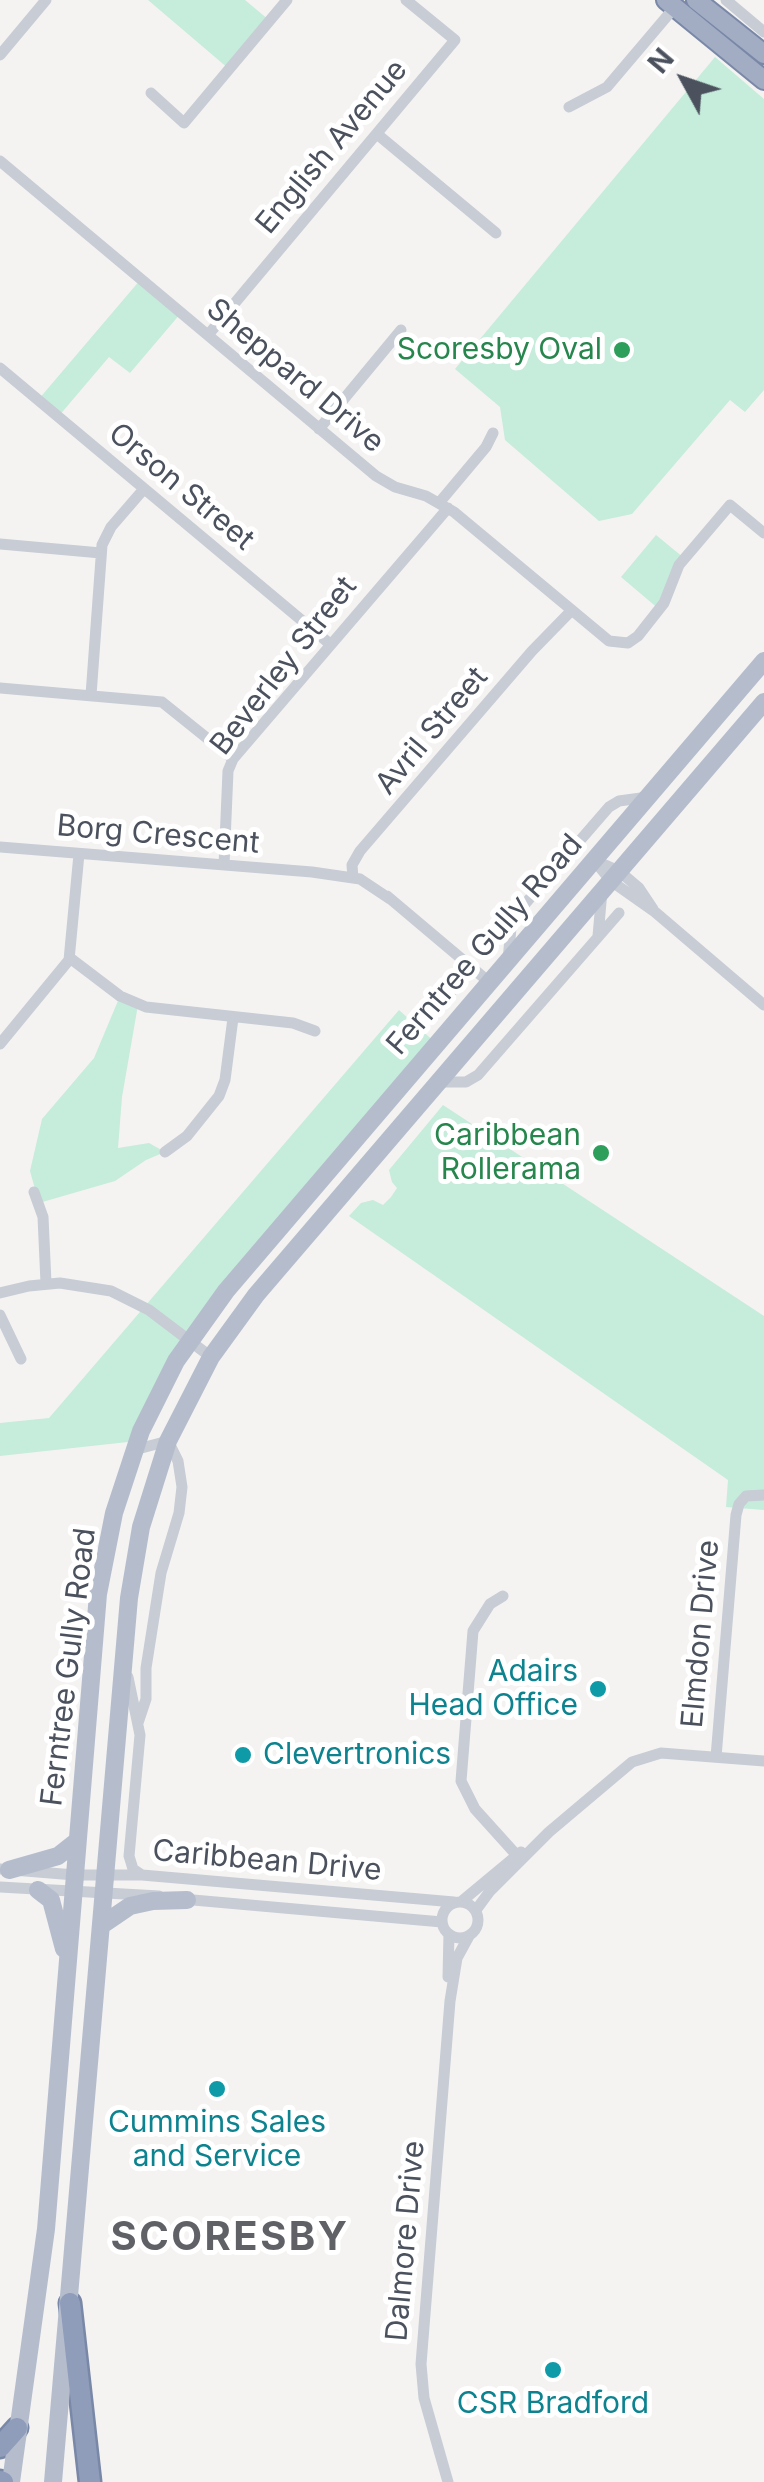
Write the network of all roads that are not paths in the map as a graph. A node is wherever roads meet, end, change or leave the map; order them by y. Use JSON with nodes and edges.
{"nodes":[{"id":1,"x":46,"y":0,"type":"edge"},
{"id":2,"x":287,"y":0,"type":"edge"},
{"id":3,"x":406,"y":0,"type":"edge"},
{"id":4,"x":726,"y":0,"type":"edge"},
{"id":5,"x":700,"y":1,"type":"edge"},
{"id":6,"x":676,"y":9,"type":"edge"},
{"id":7,"x":764,"y":32,"type":"edge"},
{"id":8,"x":764,"y":54,"type":"edge"},
{"id":9,"x":0,"y":55,"type":"edge"},
{"id":10,"x":764,"y":80,"type":"edge"},
{"id":11,"x":151,"y":93,"type":"dead end"},
{"id":12,"x":569,"y":107,"type":"dead end"},
{"id":13,"x":377,"y":134,"type":"junction"},
{"id":14,"x":0,"y":162,"type":"edge"},
{"id":15,"x":496,"y":233,"type":"dead end"},
{"id":16,"x":402,"y":330,"type":"dead end"},
{"id":17,"x":208,"y":335,"type":"junction"},
{"id":18,"x":0,"y":368,"type":"edge"},
{"id":19,"x":319,"y":429,"type":"junction"},
{"id":20,"x":493,"y":432,"type":"dead end"},
{"id":21,"x":144,"y":490,"type":"junction"},
{"id":22,"x":444,"y":505,"type":"junction"},
{"id":23,"x":764,"y":534,"type":"edge"},
{"id":24,"x":0,"y":544,"type":"edge"},
{"id":25,"x":101,"y":553,"type":"junction"},
{"id":26,"x":568,"y":608,"type":"junction"},
{"id":27,"x":330,"y":644,"type":"junction"},
{"id":28,"x":761,"y":663,"type":"edge"},
{"id":29,"x":0,"y":688,"type":"edge"},
{"id":30,"x":92,"y":695,"type":"junction"},
{"id":31,"x":764,"y":702,"type":"edge"},
{"id":32,"x":234,"y":759,"type":"junction"},
{"id":33,"x":648,"y":796,"type":"junction"},
{"id":34,"x":0,"y":847,"type":"edge"},
{"id":35,"x":79,"y":854,"type":"junction"},
{"id":36,"x":594,"y":860,"type":"junction"},
{"id":37,"x":221,"y":865,"type":"junction"},
{"id":38,"x":353,"y":874,"type":"junction"},
{"id":39,"x":611,"y":881,"type":"junction"},
{"id":40,"x":618,"y":912,"type":"dead end"},
{"id":41,"x":598,"y":937,"type":"junction"},
{"id":42,"x":70,"y":958,"type":"junction"},
{"id":43,"x":508,"y":960,"type":"junction"},
{"id":44,"x":472,"y":967,"type":"junction"},
{"id":45,"x":489,"y":982,"type":"junction"},
{"id":46,"x":764,"y":1005,"type":"edge"},
{"id":47,"x":233,"y":1018,"type":"junction"},
{"id":48,"x":421,"y":1027,"type":"dead end"},
{"id":49,"x":315,"y":1031,"type":"dead end"},
{"id":50,"x":2,"y":1037,"type":"edge"},
{"id":51,"x":438,"y":1082,"type":"junction"},
{"id":52,"x":165,"y":1152,"type":"dead end"},
{"id":53,"x":34,"y":1192,"type":"dead end"},
{"id":54,"x":46,"y":1284,"type":"junction"},
{"id":55,"x":0,"y":1294,"type":"edge"},
{"id":56,"x":0,"y":1315,"type":"edge"},
{"id":57,"x":190,"y":1341,"type":"junction"},
{"id":58,"x":210,"y":1357,"type":"junction"},
{"id":59,"x":21,"y":1359,"type":"dead end"},
{"id":60,"x":168,"y":1441,"type":"junction"},
{"id":61,"x":134,"y":1450,"type":"junction"},
{"id":62,"x":764,"y":1494,"type":"edge"},
{"id":63,"x":503,"y":1596,"type":"dead end"},
{"id":64,"x":124,"y":1652,"type":"junction"},
{"id":65,"x":138,"y":1723,"type":"junction"},
{"id":66,"x":716,"y":1757,"type":"junction"},
{"id":67,"x":764,"y":1761,"type":"edge"},
{"id":68,"x":138,"y":1766,"type":"junction"},
{"id":69,"x":111,"y":1796,"type":"junction"},
{"id":70,"x":77,"y":1842,"type":"junction"},
{"id":71,"x":519,"y":1858,"type":"junction"},
{"id":72,"x":142,"y":1874,"type":"junction"},
{"id":73,"x":3,"y":1875,"type":"edge"},
{"id":74,"x":104,"y":1883,"type":"junction"},
{"id":75,"x":74,"y":1884,"type":"junction"},
{"id":76,"x":38,"y":1890,"type":"junction"},
{"id":77,"x":187,"y":1900,"type":"junction"},
{"id":78,"x":458,"y":1902,"type":"junction"},
{"id":79,"x":476,"y":1910,"type":"junction"},
{"id":80,"x":442,"y":1922,"type":"junction"},
{"id":81,"x":102,"y":1925,"type":"junction"},
{"id":82,"x":449,"y":1934,"type":"junction"},
{"id":83,"x":469,"y":1936,"type":"junction"},
{"id":84,"x":68,"y":1964,"type":"junction"},
{"id":85,"x":450,"y":2001,"type":"junction"},
{"id":86,"x":70,"y":2303,"type":"junction"},
{"id":87,"x":17,"y":2428,"type":"junction"},
{"id":88,"x":0,"y":2447,"type":"edge"},
{"id":89,"x":11,"y":2482,"type":"edge"},
{"id":90,"x":52,"y":2482,"type":"edge"},
{"id":91,"x":90,"y":2482,"type":"edge"},
{"id":92,"x":448,"y":2482,"type":"edge"}],
"edges":[{"from":1,"to":9,"type":"street"},
{"from":2,"to":11,"type":"street"},
{"from":3,"to":13,"type":"street","name":"English Avenue"},
{"from":4,"to":7,"type":"street"},
{"from":5,"to":6,"type":"highway"},
{"from":5,"to":8,"type":"highway"},
{"from":6,"to":10,"type":"highway"},
{"from":6,"to":12,"type":"street"},
{"from":13,"to":15,"type":"street"},
{"from":13,"to":17,"type":"street","name":"English Avenue"},
{"from":14,"to":17,"type":"street","name":"Sheppard Drive"},
{"from":16,"to":19,"type":"street"},
{"from":17,"to":19,"type":"street","name":"Sheppard Drive"},
{"from":18,"to":21,"type":"street","name":"Orson Street"},
{"from":19,"to":22,"type":"street","name":"Sheppard Drive"},
{"from":20,"to":22,"type":"street","name":"Beverley Street"},
{"from":21,"to":25,"type":"street"},
{"from":21,"to":27,"type":"street","name":"Orson Street"},
{"from":22,"to":26,"type":"street","name":"Sheppard Drive"},
{"from":22,"to":27,"type":"street","name":"Beverley Street"},
{"from":23,"to":26,"type":"street","name":"Sheppard Drive"},
{"from":24,"to":25,"type":"street"},
{"from":25,"to":30,"type":"street"},
{"from":26,"to":38,"type":"street","name":"Avril Street"},
{"from":27,"to":32,"type":"street","name":"Beverley Street"},
{"from":28,"to":33,"type":"main road","name":"Ferntree Gully Road"},
{"from":29,"to":30,"type":"street"},
{"from":30,"to":32,"type":"street"},
{"from":31,"to":39,"type":"main road","name":"Ferntree Gully Road"},
{"from":32,"to":37,"type":"street","name":"Beverley Street"},
{"from":33,"to":36,"type":"main road","name":"Ferntree Gully Road"},
{"from":33,"to":43,"type":"street"},
{"from":34,"to":35,"type":"street","name":"Borg Crescent"},
{"from":35,"to":37,"type":"street","name":"Borg Crescent"},
{"from":35,"to":42,"type":"street"},
{"from":36,"to":39,"type":"street"},
{"from":36,"to":43,"type":"main road","name":"Ferntree Gully Road"},
{"from":37,"to":38,"type":"street","name":"Borg Crescent"},
{"from":38,"to":44,"type":"street","name":"Borg Crescent"},
{"from":39,"to":41,"type":"street","name":"Ferntree Gully Road"},
{"from":39,"to":46,"type":"street"},
{"from":39,"to":51,"type":"main road","name":"Ferntree Gully Road"},
{"from":40,"to":41,"type":"street"},
{"from":41,"to":51,"type":"street"},
{"from":42,"to":47,"type":"street"},
{"from":42,"to":50,"type":"street"},
{"from":43,"to":45,"type":"main road","name":"Ferntree Gully Road"},
{"from":44,"to":45,"type":"street","name":"Borg Crescent"},
{"from":44,"to":48,"type":"street"},
{"from":45,"to":57,"type":"main road","name":"Ferntree Gully Road"},
{"from":47,"to":49,"type":"street"},
{"from":47,"to":52,"type":"street"},
{"from":51,"to":58,"type":"main road","name":"Ferntree Gully Road"},
{"from":53,"to":54,"type":"street"},
{"from":54,"to":55,"type":"street"},
{"from":54,"to":57,"type":"street"},
{"from":56,"to":59,"type":"street"},
{"from":57,"to":58,"type":"street"},
{"from":57,"to":61,"type":"main road","name":"Ferntree Gully Road"},
{"from":58,"to":60,"type":"main road","name":"Ferntree Gully Road"},
{"from":60,"to":61,"type":"street"},
{"from":60,"to":64,"type":"main road","name":"Ferntree Gully Road"},
{"from":60,"to":65,"type":"street"},
{"from":61,"to":70,"type":"main road","name":"Ferntree Gully Road"},
{"from":62,"to":66,"type":"street","name":"Elmdon Drive"},
{"from":63,"to":71,"type":"street"},
{"from":64,"to":65,"type":"street"},
{"from":64,"to":69,"type":"main road","name":"Ferntree Gully Road"},
{"from":65,"to":68,"type":"street"},
{"from":66,"to":67,"type":"street"},
{"from":66,"to":71,"type":"street"},
{"from":68,"to":69,"type":"street"},
{"from":68,"to":72,"type":"street"},
{"from":69,"to":74,"type":"main road","name":"Ferntree Gully Road"},
{"from":70,"to":73,"type":"main road"},
{"from":70,"to":75,"type":"main road","name":"Ferntree Gully Road"},
{"from":71,"to":78,"type":"street"},
{"from":71,"to":79,"type":"street"},
{"from":72,"to":74,"type":"street","name":"Caribbean Drive"},
{"from":72,"to":78,"type":"street","name":"Caribbean Drive"},
{"from":73,"to":75,"type":"street"},
{"from":73,"to":76,"type":"street"},
{"from":74,"to":75,"type":"street"},
{"from":74,"to":77,"type":"street","name":"Caribbean Drive"},
{"from":74,"to":81,"type":"main road","name":"Ferntree Gully Road"},
{"from":75,"to":76,"type":"street"},
{"from":75,"to":84,"type":"main road","name":"Ferntree Gully Road"},
{"from":76,"to":84,"type":"main road"},
{"from":77,"to":80,"type":"street","name":"Caribbean Drive"},
{"from":77,"to":81,"type":"main road"},
{"from":78,"to":79,"type":"street"},
{"from":78,"to":80,"type":"street"},
{"from":79,"to":83,"type":"street"},
{"from":80,"to":82,"type":"street"},
{"from":81,"to":86,"type":"main road","name":"Ferntree Gully Road"},
{"from":82,"to":83,"type":"street"},
{"from":82,"to":85,"type":"street","name":"Dalmore Drive"},
{"from":83,"to":85,"type":"street","name":"Dalmore Drive"},
{"from":84,"to":87,"type":"main road","name":"Ferntree Gully Road"},
{"from":85,"to":92,"type":"street","name":"Dalmore Drive"},
{"from":86,"to":90,"type":"main road","name":"Ferntree Gully Road"},
{"from":86,"to":91,"type":"highway"},
{"from":87,"to":88,"type":"highway"},
{"from":87,"to":89,"type":"main road","name":"Ferntree Gully Road"}]}
